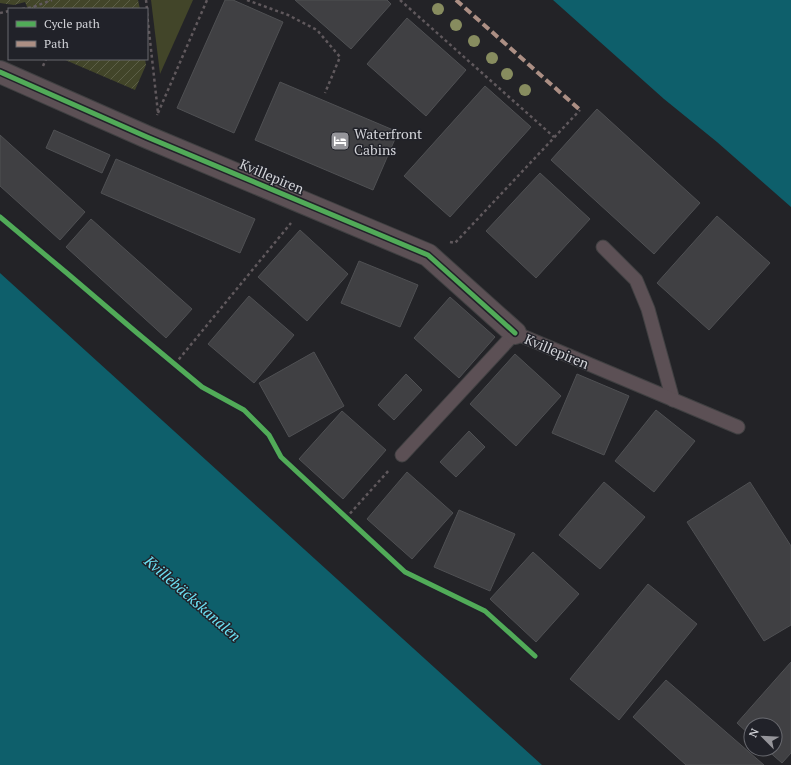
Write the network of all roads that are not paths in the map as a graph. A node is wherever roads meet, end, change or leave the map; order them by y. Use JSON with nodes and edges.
{"nodes":[{"id":1,"x":0,"y":72,"type":"edge"},
{"id":2,"x":602,"y":247,"type":"dead end"},
{"id":3,"x":515,"y":333,"type":"junction"},
{"id":4,"x":673,"y":400,"type":"junction"},
{"id":5,"x":738,"y":428,"type":"dead end"},
{"id":6,"x":402,"y":455,"type":"road end"}],
"edges":[{"from":1,"to":3,"type":"street","name":"Kvillepiren"},
{"from":2,"to":4,"type":"lane"},
{"from":3,"to":4,"type":"lane","name":"Kvillepiren"},
{"from":3,"to":6,"type":"lane"},
{"from":4,"to":5,"type":"lane","name":"Kvillepiren"}]}
